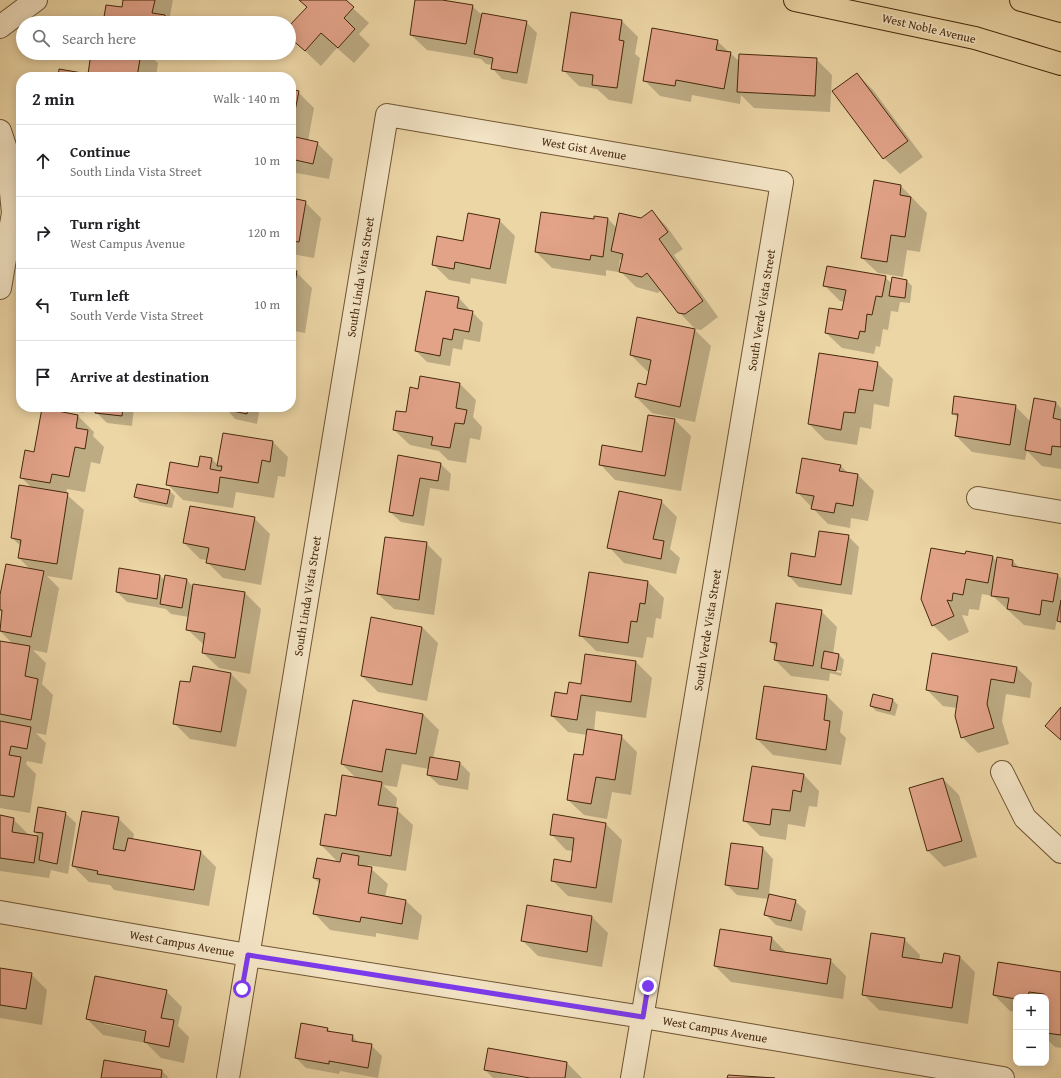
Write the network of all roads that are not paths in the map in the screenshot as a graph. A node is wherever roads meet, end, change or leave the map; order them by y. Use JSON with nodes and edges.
{"nodes":[{"id":1,"x":36,"y":0,"type":"edge"},
{"id":2,"x":795,"y":0,"type":"edge"},
{"id":3,"x":1021,"y":0,"type":"edge"},
{"id":4,"x":1061,"y":11,"type":"edge"},
{"id":5,"x":0,"y":26,"type":"edge"},
{"id":6,"x":1061,"y":64,"type":"edge"},
{"id":7,"x":387,"y":115,"type":"joint"},
{"id":8,"x":0,"y":131,"type":"edge"},
{"id":9,"x":782,"y":182,"type":"joint"},
{"id":10,"x":0,"y":288,"type":"edge"},
{"id":11,"x":978,"y":498,"type":"dead end"},
{"id":12,"x":1061,"y":512,"type":"edge"},
{"id":13,"x":1002,"y":772,"type":"dead end"},
{"id":14,"x":1061,"y":852,"type":"edge"},
{"id":15,"x":0,"y":912,"type":"edge"},
{"id":16,"x":248,"y":955,"type":"junction"},
{"id":17,"x":643,"y":1017,"type":"junction"},
{"id":18,"x":228,"y":1078,"type":"edge"},
{"id":19,"x":632,"y":1078,"type":"edge"},
{"id":20,"x":1003,"y":1078,"type":"edge"}],
"edges":[{"from":1,"to":5,"type":"street"},
{"from":2,"to":6,"type":"main road","name":"West Noble Avenue"},
{"from":3,"to":4,"type":"main road"},
{"from":7,"to":9,"type":"street","name":"West Gist Avenue"},
{"from":7,"to":16,"type":"street","name":"South Linda Vista Street"},
{"from":8,"to":10,"type":"street"},
{"from":9,"to":17,"type":"street","name":"South Verde Vista Street"},
{"from":11,"to":12,"type":"street"},
{"from":13,"to":14,"type":"street"},
{"from":15,"to":16,"type":"street","name":"West Campus Avenue"},
{"from":16,"to":17,"type":"street","name":"West Campus Avenue"},
{"from":16,"to":18,"type":"street","name":"South Linda Vista Street"},
{"from":17,"to":19,"type":"street","name":"South Verde Vista Street"},
{"from":17,"to":20,"type":"street","name":"West Campus Avenue"}]}
